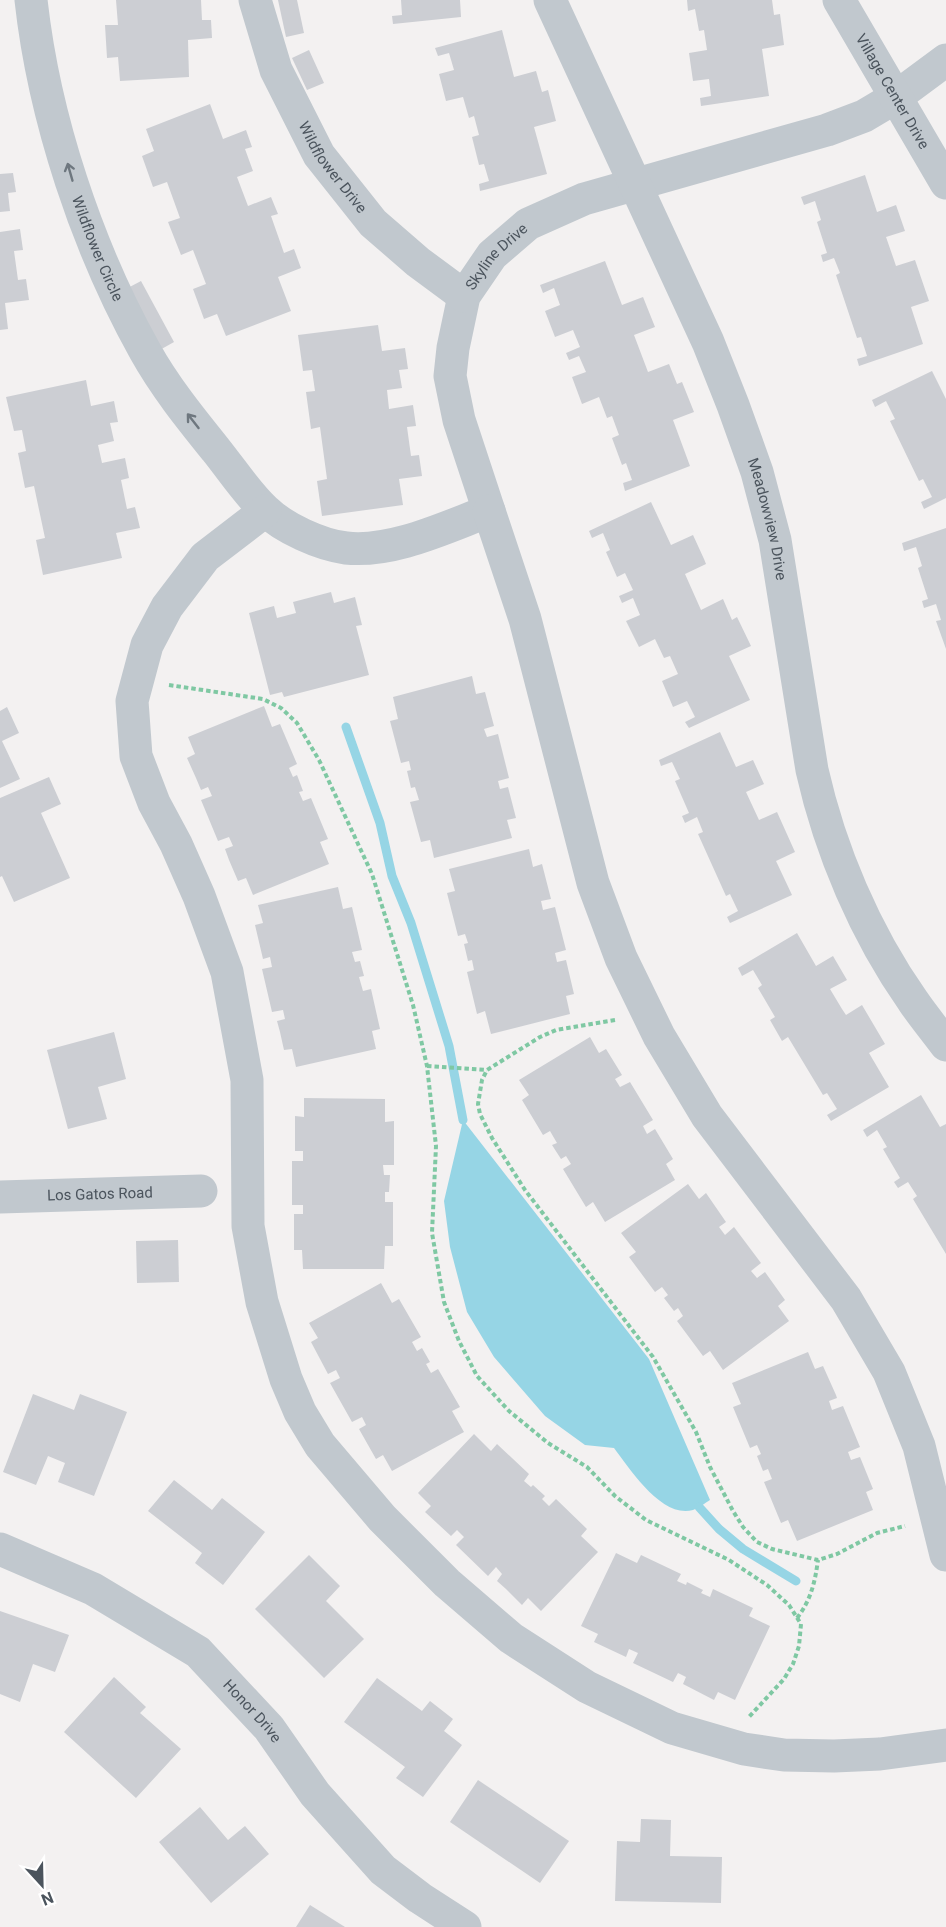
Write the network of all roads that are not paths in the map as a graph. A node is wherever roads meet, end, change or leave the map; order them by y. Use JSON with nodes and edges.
{"nodes":[{"id":1,"x":31,"y":0,"type":"edge"},
{"id":2,"x":255,"y":0,"type":"edge"},
{"id":3,"x":550,"y":0,"type":"edge"},
{"id":4,"x":839,"y":0,"type":"edge"},
{"id":5,"x":946,"y":60,"type":"edge"},
{"id":6,"x":896,"y":97,"type":"junction"},
{"id":7,"x":946,"y":183,"type":"edge"},
{"id":8,"x":636,"y":184,"type":"junction"},
{"id":9,"x":464,"y":296,"type":"junction"},
{"id":10,"x":266,"y":511,"type":"junction"},
{"id":11,"x":489,"y":511,"type":"junction"},
{"id":12,"x":946,"y":1045,"type":"edge"},
{"id":13,"x":201,"y":1191,"type":"dead end"},
{"id":14,"x":0,"y":1197,"type":"edge"},
{"id":15,"x":0,"y":1549,"type":"edge"},
{"id":16,"x":946,"y":1555,"type":"edge"},
{"id":17,"x":946,"y":1745,"type":"edge"},
{"id":18,"x":461,"y":1926,"type":"edge"}],
"edges":[{"from":10,"to":1,"type":"street","name":"Wildflower Circle","one_way":true},
{"from":2,"to":9,"type":"street","name":"Wildflower Drive"},
{"from":3,"to":8,"type":"street","name":"Meadowview Drive"},
{"from":4,"to":6,"type":"street","name":"Village Center Drive"},
{"from":5,"to":6,"type":"street","name":"Skyline Drive"},
{"from":6,"to":7,"type":"street","name":"Village Center Drive"},
{"from":6,"to":8,"type":"street","name":"Skyline Drive"},
{"from":8,"to":9,"type":"street","name":"Skyline Drive"},
{"from":8,"to":12,"type":"street","name":"Meadowview Drive"},
{"from":9,"to":11,"type":"street","name":"Skyline Drive"},
{"from":10,"to":11,"type":"street"},
{"from":10,"to":17,"type":"street"},
{"from":11,"to":16,"type":"street","name":"Skyline Drive"},
{"from":13,"to":14,"type":"street","name":"Los Gatos Road"},
{"from":15,"to":18,"type":"street","name":"Honor Drive"}]}
